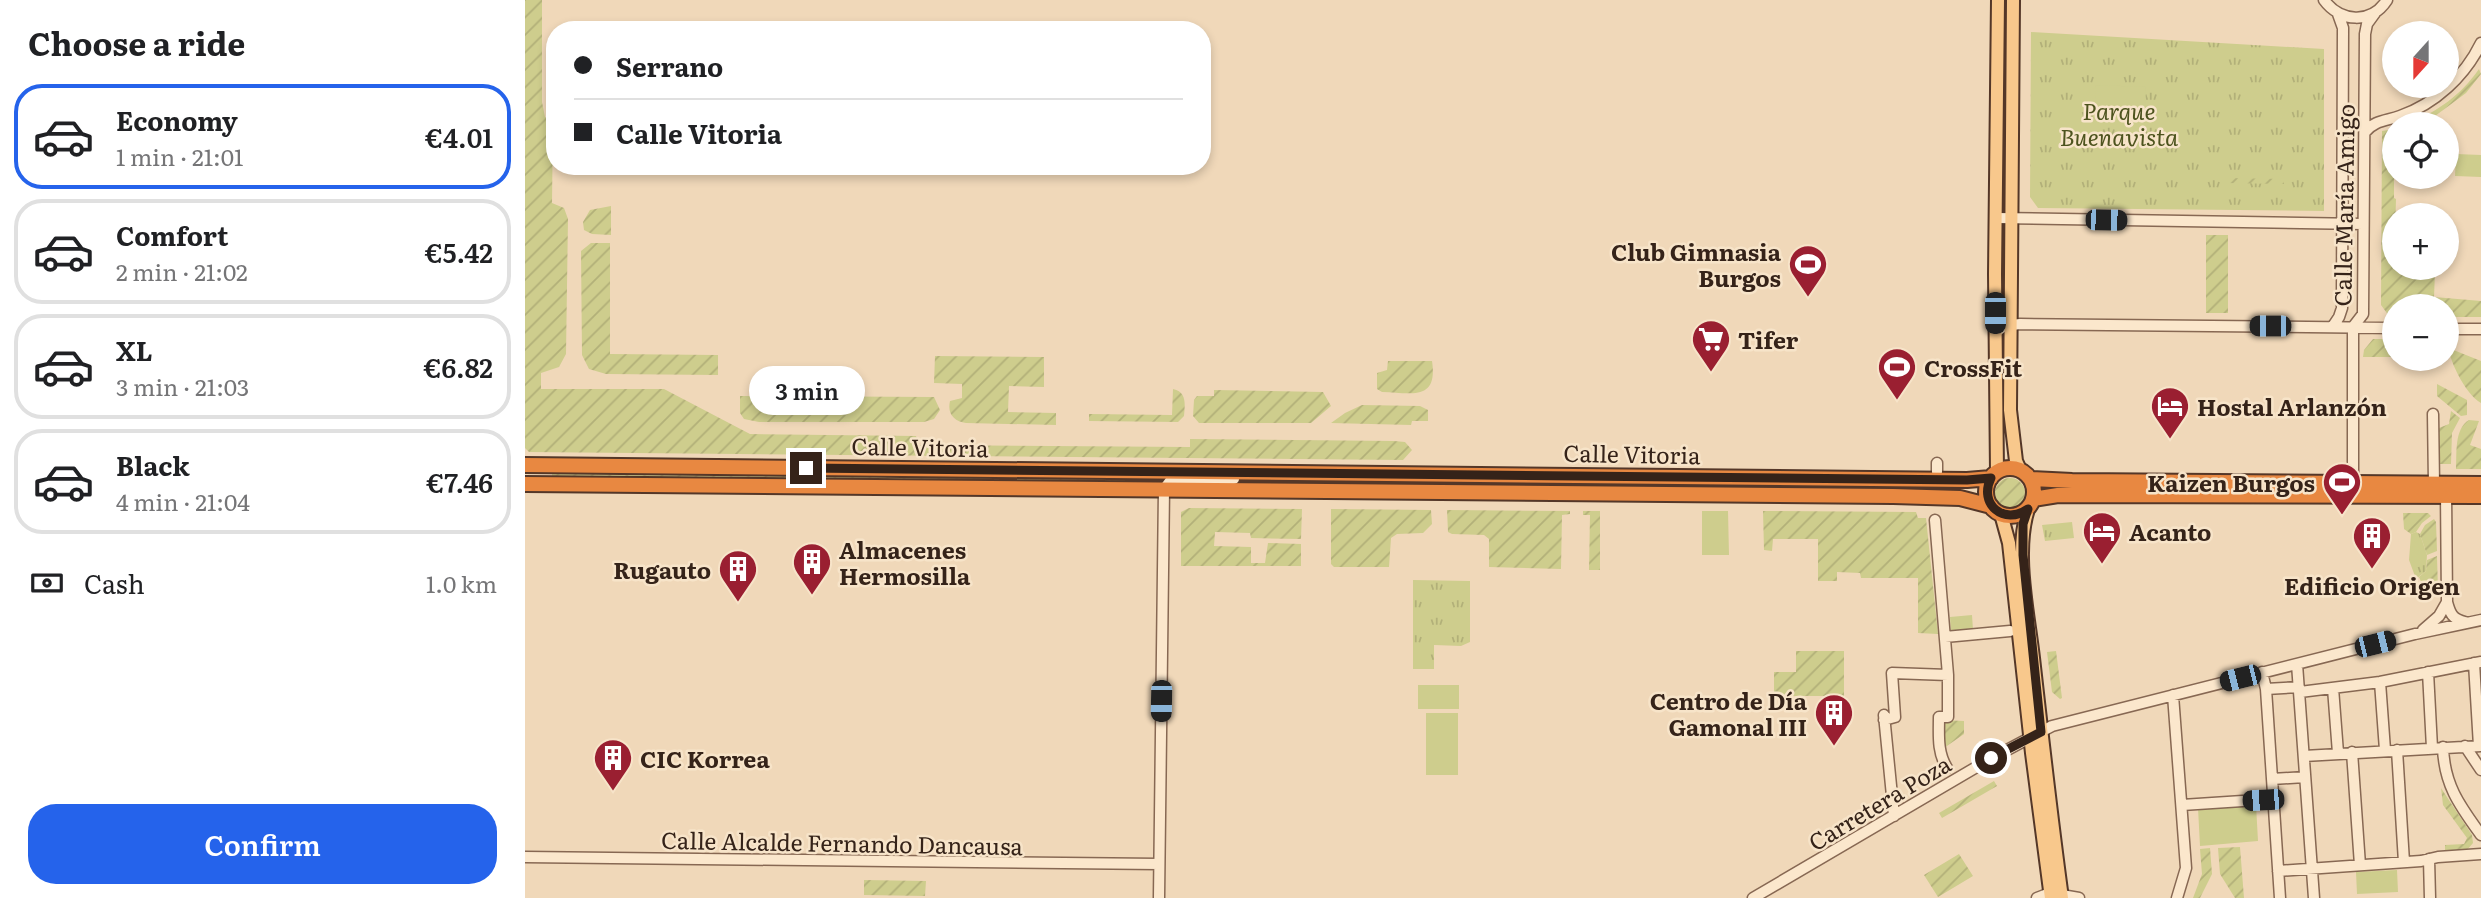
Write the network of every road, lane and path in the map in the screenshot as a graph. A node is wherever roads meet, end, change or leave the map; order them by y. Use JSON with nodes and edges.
{"nodes":[{"id":1,"x":1998,"y":0,"type":"edge"},
{"id":2,"x":2013,"y":0,"type":"edge"},
{"id":3,"x":2324,"y":0,"type":"edge"},
{"id":4,"x":2387,"y":0,"type":"edge"},
{"id":5,"x":2375,"y":13,"type":"junction"},
{"id":6,"x":2338,"y":14,"type":"junction"},
{"id":7,"x":1998,"y":41,"type":"junction"},
{"id":8,"x":2013,"y":41,"type":"junction"},
{"id":9,"x":2481,"y":43,"type":"edge"},
{"id":10,"x":2365,"y":107,"type":"junction"},
{"id":11,"x":2407,"y":112,"type":"edge"},
{"id":12,"x":2382,"y":120,"type":"joint"},
{"id":13,"x":2365,"y":132,"type":"junction"},
{"id":14,"x":1996,"y":218,"type":"junction"},
{"id":15,"x":2011,"y":218,"type":"junction"},
{"id":16,"x":2341,"y":223,"type":"junction"},
{"id":17,"x":2363,"y":224,"type":"junction"},
{"id":18,"x":2363,"y":314,"type":"junction"},
{"id":19,"x":2010,"y":324,"type":"junction"},
{"id":20,"x":2333,"y":326,"type":"junction"},
{"id":21,"x":2353,"y":327,"type":"junction"},
{"id":22,"x":2382,"y":328,"type":"joint"},
{"id":23,"x":2459,"y":329,"type":"edge"},
{"id":24,"x":2481,"y":329,"type":"edge"},
{"id":25,"x":1995,"y":333,"type":"junction"},
{"id":26,"x":2433,"y":414,"type":"dead end"},
{"id":27,"x":525,"y":465,"type":"edge"},
{"id":28,"x":1140,"y":471,"type":"junction"},
{"id":29,"x":1273,"y":472,"type":"junction"},
{"id":30,"x":1994,"y":475,"type":"junction"},
{"id":31,"x":2025,"y":475,"type":"junction"},
{"id":32,"x":525,"y":484,"type":"edge"},
{"id":33,"x":2353,"y":484,"type":"junction"},
{"id":34,"x":2434,"y":484,"type":"junction"},
{"id":35,"x":2481,"y":486,"type":"edge"},
{"id":36,"x":1164,"y":489,"type":"junction"},
{"id":37,"x":2481,"y":496,"type":"edge"},
{"id":38,"x":2445,"y":497,"type":"junction"},
{"id":39,"x":2030,"y":504,"type":"junction"},
{"id":40,"x":1996,"y":510,"type":"junction"},
{"id":41,"x":1935,"y":520,"type":"dead end"},
{"id":42,"x":2447,"y":601,"type":"junction"},
{"id":43,"x":2481,"y":620,"type":"edge"},
{"id":44,"x":2465,"y":622,"type":"junction"},
{"id":45,"x":2010,"y":631,"type":"dead end"},
{"id":46,"x":2415,"y":634,"type":"junction"},
{"id":47,"x":1945,"y":637,"type":"junction"},
{"id":48,"x":2477,"y":662,"type":"edge"},
{"id":49,"x":2302,"y":663,"type":"junction"},
{"id":50,"x":2428,"y":672,"type":"junction"},
{"id":51,"x":2262,"y":673,"type":"junction"},
{"id":52,"x":1948,"y":675,"type":"junction"},
{"id":53,"x":2380,"y":682,"type":"junction"},
{"id":54,"x":2333,"y":688,"type":"junction"},
{"id":55,"x":2266,"y":689,"type":"junction"},
{"id":56,"x":2299,"y":689,"type":"junction"},
{"id":57,"x":2173,"y":695,"type":"junction"},
{"id":58,"x":2035,"y":735,"type":"junction"},
{"id":59,"x":2465,"y":746,"type":"junction"},
{"id":60,"x":2480,"y":746,"type":"edge"},
{"id":61,"x":2443,"y":747,"type":"junction"},
{"id":62,"x":2432,"y":748,"type":"junction"},
{"id":63,"x":2385,"y":750,"type":"junction"},
{"id":64,"x":2397,"y":750,"type":"junction"},
{"id":65,"x":2352,"y":752,"type":"junction"},
{"id":66,"x":2338,"y":753,"type":"junction"},
{"id":67,"x":2304,"y":755,"type":"junction"},
{"id":68,"x":1947,"y":768,"type":"dead end"},
{"id":69,"x":2481,"y":770,"type":"edge"},
{"id":70,"x":2305,"y":777,"type":"junction"},
{"id":71,"x":2272,"y":779,"type":"junction"},
{"id":72,"x":2273,"y":799,"type":"junction"},
{"id":73,"x":2182,"y":805,"type":"junction"},
{"id":74,"x":1894,"y":816,"type":"junction"},
{"id":75,"x":2481,"y":835,"type":"edge"},
{"id":76,"x":2481,"y":854,"type":"edge"},
{"id":77,"x":525,"y":857,"type":"edge"},
{"id":78,"x":2429,"y":859,"type":"junction"},
{"id":79,"x":2404,"y":862,"type":"junction"},
{"id":80,"x":1159,"y":864,"type":"junction"},
{"id":81,"x":2360,"y":865,"type":"junction"},
{"id":82,"x":2312,"y":868,"type":"junction"},
{"id":83,"x":2278,"y":871,"type":"junction"},
{"id":84,"x":1772,"y":894,"type":"edge"},
{"id":85,"x":2052,"y":896,"type":"edge"},
{"id":86,"x":1159,"y":898,"type":"edge"},
{"id":87,"x":1753,"y":898,"type":"edge"},
{"id":88,"x":2079,"y":898,"type":"edge"},
{"id":89,"x":2177,"y":898,"type":"edge"},
{"id":90,"x":2280,"y":898,"type":"edge"},
{"id":91,"x":2314,"y":898,"type":"edge"},
{"id":92,"x":2430,"y":898,"type":"edge"}],
"edges":[{"from":1,"to":7,"type":"main road"},
{"from":2,"to":8,"type":"main road"},
{"from":3,"to":6,"type":"street"},
{"from":4,"to":5,"type":"street"},
{"from":5,"to":6,"type":"street"},
{"from":5,"to":10,"type":"street","name":"Calle María Amigo"},
{"from":6,"to":16,"type":"street","name":"Calle María Amigo"},
{"from":7,"to":8,"type":"street"},
{"from":7,"to":14,"type":"main road"},
{"from":8,"to":15,"type":"main road"},
{"from":9,"to":11,"type":"street"},
{"from":10,"to":12,"type":"street"},
{"from":10,"to":13,"type":"street","name":"Calle María Amigo"},
{"from":12,"to":13,"type":"street"},
{"from":13,"to":17,"type":"street","name":"Calle María Amigo"},
{"from":14,"to":15,"type":"street"},
{"from":14,"to":25,"type":"main road"},
{"from":15,"to":16,"type":"street"},
{"from":15,"to":19,"type":"main road"},
{"from":16,"to":17,"type":"street"},
{"from":16,"to":20,"type":"street","name":"Calle María Amigo"},
{"from":17,"to":18,"type":"street","name":"Calle María Amigo"},
{"from":18,"to":21,"type":"street","name":"Calle María Amigo"},
{"from":18,"to":22,"type":"street"},
{"from":19,"to":20,"type":"street"},
{"from":19,"to":25,"type":"street"},
{"from":19,"to":31,"type":"main road"},
{"from":20,"to":21,"type":"street"},
{"from":21,"to":22,"type":"street"},
{"from":21,"to":33,"type":"street","name":"Calle María Amigo"},
{"from":23,"to":24,"type":"street"},
{"from":25,"to":30,"type":"main road"},
{"from":26,"to":34,"type":"street"},
{"from":27,"to":28,"type":"highway","name":"Calle Vitoria"},
{"from":28,"to":29,"type":"highway","name":"Calle Vitoria"},
{"from":28,"to":36,"type":"highway"},
{"from":29,"to":30,"type":"highway","name":"Calle Vitoria"},
{"from":29,"to":36,"type":"street","name":"Calle Vitoria"},
{"from":30,"to":31,"type":"highway"},
{"from":30,"to":40,"type":"highway"},
{"from":31,"to":33,"type":"highway"},
{"from":31,"to":39,"type":"highway"},
{"from":32,"to":36,"type":"highway","name":"Calle Vitoria"},
{"from":33,"to":34,"type":"highway"},
{"from":34,"to":35,"type":"highway"},
{"from":35,"to":38,"type":"street"},
{"from":36,"to":40,"type":"highway","name":"Calle Vitoria"},
{"from":36,"to":80,"type":"street"},
{"from":37,"to":38,"type":"highway"},
{"from":38,"to":39,"type":"highway"},
{"from":38,"to":42,"type":"street"},
{"from":39,"to":40,"type":"highway"},
{"from":39,"to":58,"type":"main road"},
{"from":40,"to":58,"type":"main road"},
{"from":41,"to":47,"type":"street"},
{"from":42,"to":44,"type":"street"},
{"from":42,"to":46,"type":"street"},
{"from":43,"to":44,"type":"street","name":"Carretera Poza"},
{"from":44,"to":46,"type":"street","name":"Carretera Poza"},
{"from":45,"to":47,"type":"street"},
{"from":46,"to":49,"type":"street","name":"Carretera Poza"},
{"from":47,"to":52,"type":"street"},
{"from":48,"to":50,"type":"street"},
{"from":48,"to":60,"type":"street"},
{"from":49,"to":51,"type":"street","name":"Carretera Poza"},
{"from":49,"to":56,"type":"street"},
{"from":50,"to":53,"type":"street"},
{"from":50,"to":62,"type":"street"},
{"from":51,"to":55,"type":"street"},
{"from":51,"to":57,"type":"street","name":"Carretera Poza"},
{"from":52,"to":68,"type":"street"},
{"from":52,"to":74,"type":"street"},
{"from":53,"to":54,"type":"street"},
{"from":53,"to":63,"type":"street"},
{"from":54,"to":56,"type":"street"},
{"from":54,"to":66,"type":"street"},
{"from":55,"to":56,"type":"street"},
{"from":55,"to":71,"type":"street"},
{"from":56,"to":67,"type":"street"},
{"from":57,"to":58,"type":"street","name":"Carretera Poza"},
{"from":57,"to":73,"type":"street"},
{"from":58,"to":74,"type":"street","name":"Carretera Poza"},
{"from":58,"to":85,"type":"main road"},
{"from":59,"to":60,"type":"street"},
{"from":59,"to":61,"type":"street"},
{"from":59,"to":69,"type":"street"},
{"from":61,"to":62,"type":"street"},
{"from":61,"to":75,"type":"street"},
{"from":62,"to":64,"type":"street"},
{"from":63,"to":64,"type":"street"},
{"from":63,"to":65,"type":"street"},
{"from":64,"to":79,"type":"street"},
{"from":65,"to":66,"type":"street"},
{"from":65,"to":81,"type":"street"},
{"from":66,"to":67,"type":"street"},
{"from":67,"to":70,"type":"street"},
{"from":70,"to":71,"type":"street"},
{"from":70,"to":82,"type":"street"},
{"from":71,"to":72,"type":"street"},
{"from":72,"to":73,"type":"street"},
{"from":72,"to":83,"type":"street"},
{"from":73,"to":89,"type":"street"},
{"from":74,"to":84,"type":"street","name":"Carretera Poza"},
{"from":76,"to":78,"type":"street"},
{"from":77,"to":80,"type":"street","name":"Calle Alcalde Fernando Dancausa"},
{"from":78,"to":79,"type":"street"},
{"from":78,"to":92,"type":"street"},
{"from":79,"to":81,"type":"street"},
{"from":80,"to":86,"type":"street"},
{"from":81,"to":82,"type":"street"},
{"from":82,"to":83,"type":"street"},
{"from":82,"to":91,"type":"street"},
{"from":83,"to":90,"type":"street"},
{"from":84,"to":87,"type":"street","name":"Carretera Poza"},
{"from":85,"to":88,"type":"street"}]}
